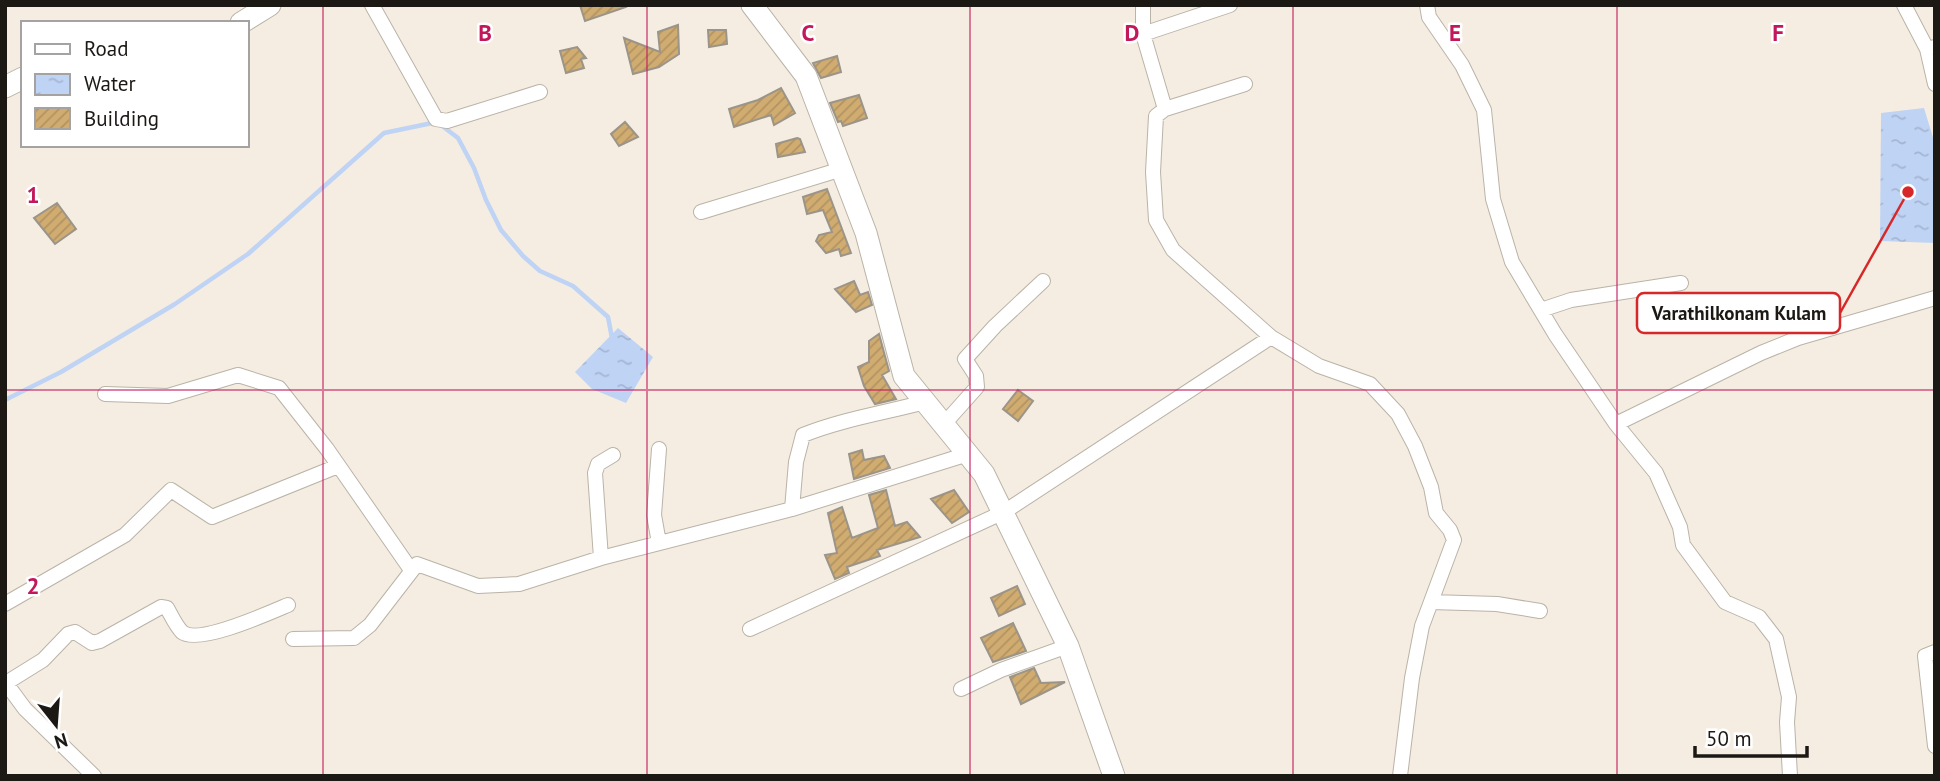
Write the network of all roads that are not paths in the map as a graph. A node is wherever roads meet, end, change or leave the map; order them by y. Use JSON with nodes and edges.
{"nodes":[{"id":1,"x":270,"y":5,"type":"edge"},
{"id":2,"x":372,"y":5,"type":"edge"},
{"id":3,"x":752,"y":5,"type":"edge"},
{"id":4,"x":1143,"y":5,"type":"edge"},
{"id":5,"x":1230,"y":5,"type":"edge"},
{"id":6,"x":1427,"y":5,"type":"edge"},
{"id":7,"x":1904,"y":5,"type":"edge"},
{"id":8,"x":244,"y":21,"type":"edge"},
{"id":9,"x":1143,"y":34,"type":"junction"},
{"id":10,"x":1931,"y":48,"type":"edge"},
{"id":11,"x":21,"y":79,"type":"edge"},
{"id":12,"x":1245,"y":84,"type":"dead end"},
{"id":13,"x":1935,"y":84,"type":"edge"},
{"id":14,"x":5,"y":88,"type":"edge"},
{"id":15,"x":540,"y":92,"type":"dead end"},
{"id":16,"x":1164,"y":109,"type":"junction"},
{"id":17,"x":842,"y":169,"type":"junction"},
{"id":18,"x":701,"y":212,"type":"dead end"},
{"id":19,"x":1044,"y":281,"type":"dead end"},
{"id":20,"x":1681,"y":283,"type":"dead end"},
{"id":21,"x":1935,"y":298,"type":"edge"},
{"id":22,"x":1541,"y":310,"type":"junction"},
{"id":23,"x":1271,"y":337,"type":"junction"},
{"id":24,"x":105,"y":394,"type":"dead end"},
{"id":25,"x":925,"y":402,"type":"junction"},
{"id":26,"x":944,"y":424,"type":"junction"},
{"id":27,"x":1616,"y":424,"type":"junction"},
{"id":28,"x":659,"y":449,"type":"dead end"},
{"id":29,"x":968,"y":454,"type":"junction"},
{"id":30,"x":613,"y":455,"type":"dead end"},
{"id":31,"x":338,"y":466,"type":"junction"},
{"id":32,"x":792,"y":509,"type":"junction"},
{"id":33,"x":1004,"y":512,"type":"junction"},
{"id":34,"x":659,"y":543,"type":"junction"},
{"id":35,"x":601,"y":558,"type":"junction"},
{"id":36,"x":411,"y":570,"type":"junction"},
{"id":37,"x":1432,"y":602,"type":"junction"},
{"id":38,"x":5,"y":604,"type":"edge"},
{"id":39,"x":288,"y":605,"type":"dead end"},
{"id":40,"x":1540,"y":611,"type":"dead end"},
{"id":41,"x":750,"y":629,"type":"dead end"},
{"id":42,"x":293,"y":639,"type":"dead end"},
{"id":43,"x":1068,"y":646,"type":"junction"},
{"id":44,"x":1935,"y":652,"type":"edge"},
{"id":45,"x":6,"y":682,"type":"edge"},
{"id":46,"x":961,"y":689,"type":"dead end"},
{"id":47,"x":1935,"y":746,"type":"edge"},
{"id":48,"x":94,"y":776,"type":"edge"},
{"id":49,"x":1114,"y":776,"type":"edge"},
{"id":50,"x":1400,"y":776,"type":"edge"},
{"id":51,"x":1790,"y":776,"type":"edge"}],
"edges":[{"from":1,"to":8,"type":"street"},
{"from":2,"to":15,"type":"street"},
{"from":3,"to":17,"type":"street"},
{"from":4,"to":9,"type":"street"},
{"from":5,"to":9,"type":"street"},
{"from":6,"to":22,"type":"street"},
{"from":7,"to":10,"type":"street"},
{"from":9,"to":16,"type":"street"},
{"from":10,"to":13,"type":"street"},
{"from":11,"to":14,"type":"street"},
{"from":12,"to":16,"type":"street"},
{"from":16,"to":23,"type":"street"},
{"from":17,"to":18,"type":"street"},
{"from":17,"to":25,"type":"street"},
{"from":19,"to":26,"type":"street"},
{"from":20,"to":22,"type":"street"},
{"from":21,"to":27,"type":"street"},
{"from":22,"to":27,"type":"street"},
{"from":23,"to":33,"type":"street"},
{"from":23,"to":37,"type":"street"},
{"from":24,"to":31,"type":"street"},
{"from":25,"to":26,"type":"street"},
{"from":25,"to":32,"type":"street"},
{"from":26,"to":29,"type":"street"},
{"from":27,"to":51,"type":"street"},
{"from":28,"to":34,"type":"street"},
{"from":29,"to":32,"type":"street"},
{"from":29,"to":33,"type":"street"},
{"from":30,"to":35,"type":"street"},
{"from":31,"to":36,"type":"street"},
{"from":31,"to":38,"type":"street"},
{"from":32,"to":34,"type":"street"},
{"from":33,"to":41,"type":"street"},
{"from":33,"to":43,"type":"street"},
{"from":34,"to":35,"type":"street"},
{"from":35,"to":36,"type":"street"},
{"from":36,"to":42,"type":"street"},
{"from":37,"to":40,"type":"street"},
{"from":37,"to":50,"type":"street"},
{"from":39,"to":45,"type":"street"},
{"from":43,"to":46,"type":"street"},
{"from":43,"to":49,"type":"street"},
{"from":44,"to":47,"type":"street"},
{"from":45,"to":48,"type":"street"}]}
